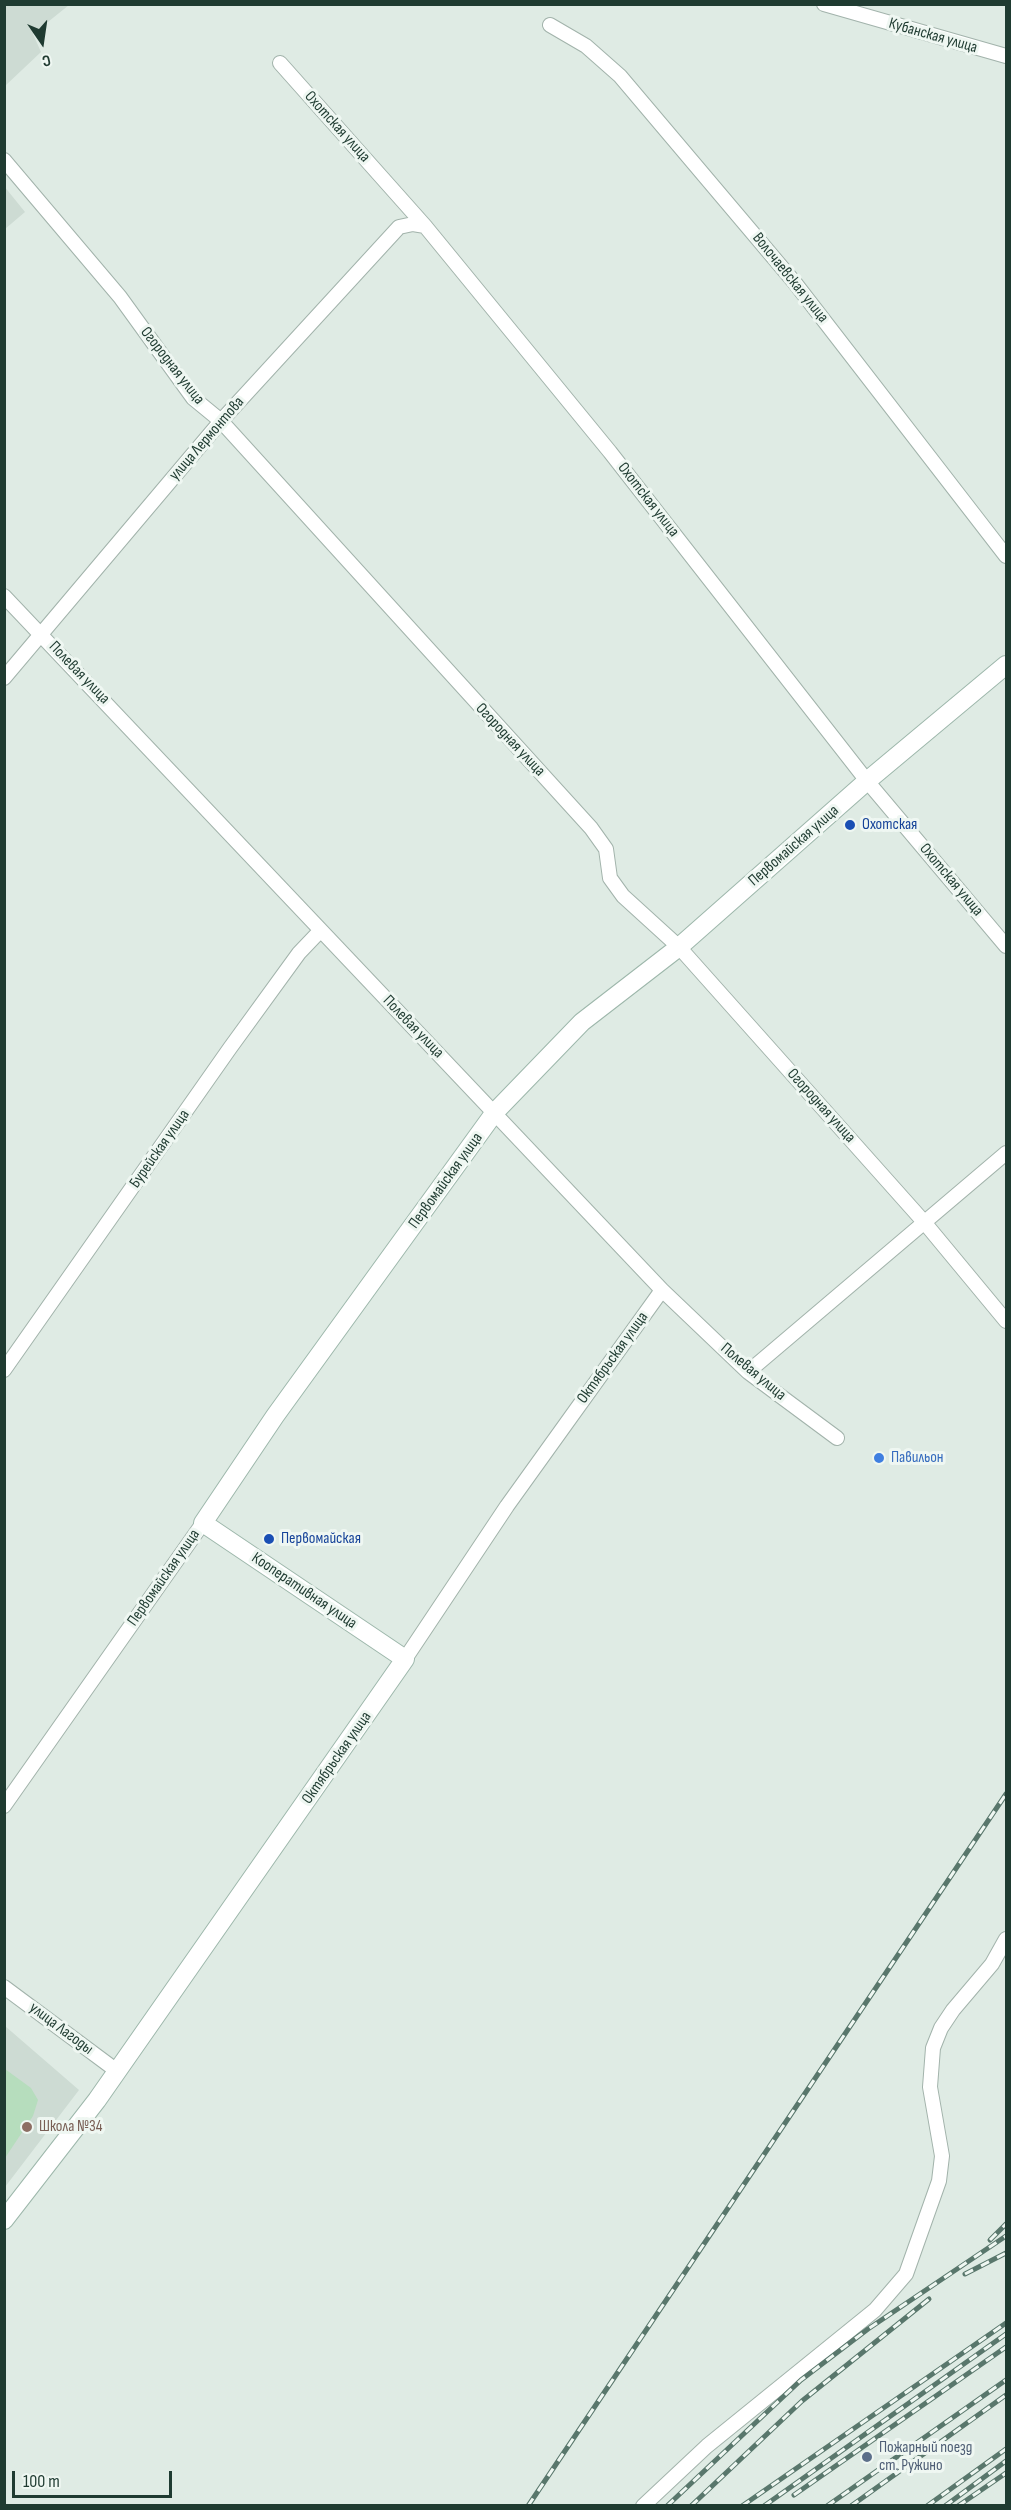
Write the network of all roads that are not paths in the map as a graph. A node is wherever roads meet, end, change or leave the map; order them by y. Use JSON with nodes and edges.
{"nodes":[{"id":1,"x":824,"y":4,"type":"edge"},
{"id":2,"x":550,"y":25,"type":"dead end"},
{"id":3,"x":1006,"y":56,"type":"edge"},
{"id":4,"x":280,"y":63,"type":"dead end"},
{"id":5,"x":4,"y":160,"type":"edge"},
{"id":6,"x":425,"y":226,"type":"junction"},
{"id":7,"x":221,"y":422,"type":"junction"},
{"id":8,"x":1006,"y":556,"type":"edge"},
{"id":9,"x":4,"y":596,"type":"edge"},
{"id":10,"x":41,"y":634,"type":"junction"},
{"id":11,"x":1006,"y":665,"type":"edge"},
{"id":12,"x":4,"y":678,"type":"edge"},
{"id":13,"x":867,"y":781,"type":"junction"},
{"id":14,"x":320,"y":931,"type":"junction"},
{"id":15,"x":1006,"y":946,"type":"edge"},
{"id":16,"x":679,"y":947,"type":"junction"},
{"id":17,"x":495,"y":1112,"type":"junction"},
{"id":18,"x":1006,"y":1153,"type":"edge"},
{"id":19,"x":924,"y":1222,"type":"junction"},
{"id":20,"x":662,"y":1290,"type":"junction"},
{"id":21,"x":1006,"y":1321,"type":"edge"},
{"id":22,"x":4,"y":1370,"type":"edge"},
{"id":23,"x":748,"y":1372,"type":"junction"},
{"id":24,"x":837,"y":1438,"type":"dead end"},
{"id":25,"x":203,"y":1523,"type":"junction"},
{"id":26,"x":405,"y":1659,"type":"junction"},
{"id":27,"x":4,"y":1806,"type":"edge"},
{"id":28,"x":1006,"y":1939,"type":"edge"},
{"id":29,"x":4,"y":1987,"type":"edge"},
{"id":30,"x":117,"y":2071,"type":"junction"},
{"id":31,"x":4,"y":2220,"type":"edge"},
{"id":32,"x":643,"y":2505,"type":"edge"}],
"edges":[{"from":1,"to":3,"type":"street","name":"Кубанская улица"},
{"from":2,"to":8,"type":"street","name":"Волочаевская улица"},
{"from":4,"to":6,"type":"street","name":"Охотская улица"},
{"from":5,"to":7,"type":"street","name":"Огородная улица"},
{"from":6,"to":7,"type":"street","name":"улица Лермонтова"},
{"from":6,"to":13,"type":"street","name":"Охотская улица"},
{"from":7,"to":10,"type":"street","name":"улица Лермонтова"},
{"from":7,"to":16,"type":"street","name":"Огородная улица"},
{"from":9,"to":10,"type":"street","name":"Полевая улица"},
{"from":10,"to":12,"type":"street","name":"улица Лермонтова"},
{"from":10,"to":14,"type":"street","name":"Полевая улица"},
{"from":11,"to":13,"type":"main road","name":"Первомайская улица"},
{"from":13,"to":15,"type":"street","name":"Охотская улица"},
{"from":13,"to":16,"type":"main road","name":"Первомайская улица"},
{"from":14,"to":17,"type":"street","name":"Полевая улица"},
{"from":14,"to":22,"type":"street","name":"Бурейская улица"},
{"from":16,"to":17,"type":"main road","name":"Первомайская улица"},
{"from":16,"to":19,"type":"street","name":"Огородная улица"},
{"from":17,"to":20,"type":"street","name":"Полевая улица"},
{"from":17,"to":25,"type":"main road","name":"Первомайская улица"},
{"from":18,"to":19,"type":"street"},
{"from":19,"to":21,"type":"street","name":"Огородная улица"},
{"from":19,"to":23,"type":"street"},
{"from":20,"to":23,"type":"street","name":"Полевая улица"},
{"from":20,"to":26,"type":"street","name":"Октябрьская улица"},
{"from":23,"to":24,"type":"street","name":"Полевая улица"},
{"from":25,"to":26,"type":"main road","name":"Кооперативная улица"},
{"from":25,"to":27,"type":"street","name":"Первомайская улица"},
{"from":26,"to":30,"type":"main road","name":"Октябрьская улица"},
{"from":28,"to":32,"type":"street"},
{"from":29,"to":30,"type":"street","name":"улица Лагоды"},
{"from":30,"to":31,"type":"main road","name":"Октябрьская улица"}]}
